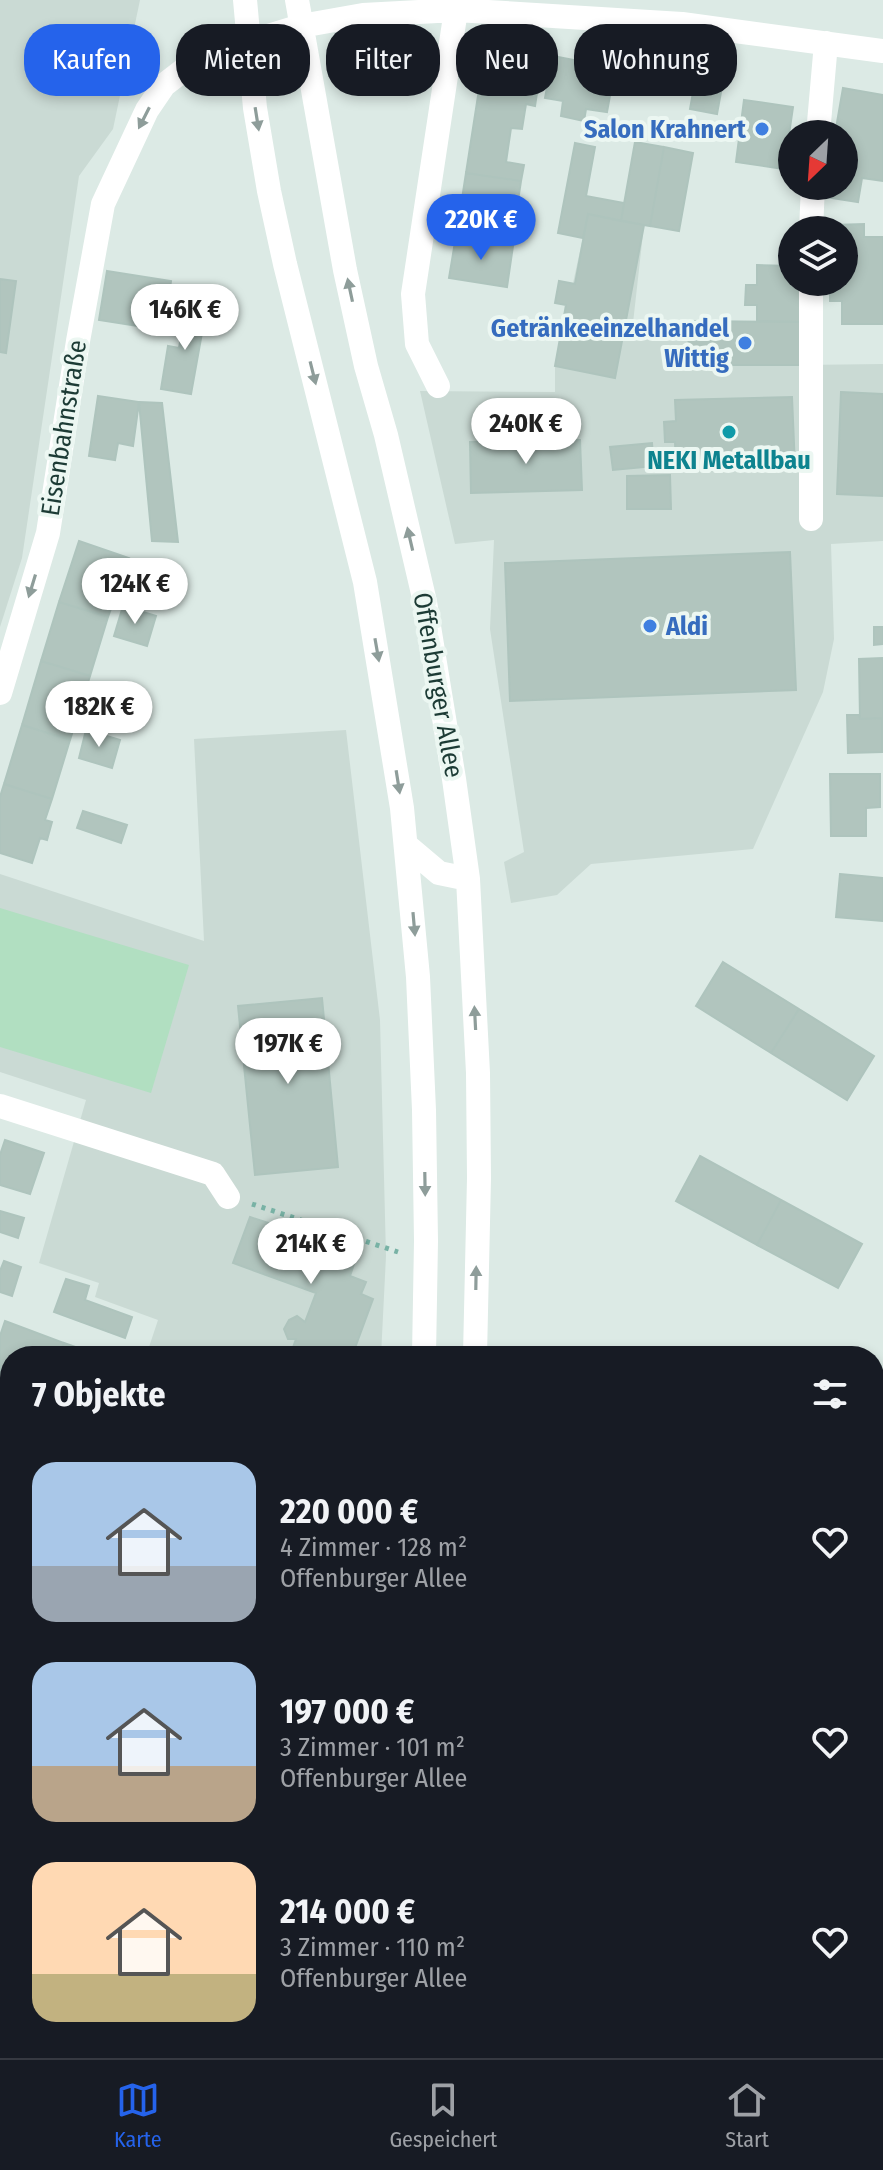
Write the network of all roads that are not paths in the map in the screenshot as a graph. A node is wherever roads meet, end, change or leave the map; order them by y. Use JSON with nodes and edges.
{"nodes":[{"id":1,"x":245,"y":0,"type":"edge"},
{"id":2,"x":297,"y":0,"type":"edge"},
{"id":3,"x":456,"y":10,"type":"junction"},
{"id":4,"x":684,"y":12,"type":"edge"},
{"id":5,"x":247,"y":24,"type":"edge"},
{"id":6,"x":301,"y":24,"type":"edge"},
{"id":7,"x":310,"y":24,"type":"edge"},
{"id":8,"x":826,"y":43,"type":"junction"},
{"id":9,"x":883,"y":51,"type":"edge"},
{"id":10,"x":310,"y":74,"type":"edge"},
{"id":11,"x":176,"y":76,"type":"edge"},
{"id":12,"x":254,"y":96,"type":"edge"},
{"id":13,"x":819,"y":120,"type":"edge"},
{"id":14,"x":811,"y":296,"type":"edge"},
{"id":15,"x":438,"y":386,"type":"dead end"},
{"id":16,"x":811,"y":519,"type":"dead end"},
{"id":17,"x":0,"y":693,"type":"edge"},
{"id":18,"x":407,"y":846,"type":"junction"},
{"id":19,"x":468,"y":879,"type":"junction"},
{"id":20,"x":0,"y":1106,"type":"edge"},
{"id":21,"x":228,"y":1197,"type":"road end"},
{"id":22,"x":424,"y":1346,"type":"edge"},
{"id":23,"x":475,"y":1346,"type":"edge"}],
"edges":[{"from":1,"to":5,"type":"street","name":"Offenburger Allee"},
{"from":2,"to":6,"type":"street","name":"Offenburger Allee"},
{"from":3,"to":4,"type":"street","name":"Eisenbahnstraße"},
{"from":3,"to":7,"type":"street","name":"Eisenbahnstraße"},
{"from":3,"to":15,"type":"street"},
{"from":4,"to":8,"type":"street","name":"Eisenbahnstraße"},
{"from":8,"to":9,"type":"street","name":"Eisenbahnstraße"},
{"from":8,"to":13,"type":"street"},
{"from":19,"to":10,"type":"street","name":"Offenburger Allee","one_way":true},
{"from":11,"to":17,"type":"street","name":"Eisenbahnstraße","one_way":true},
{"from":12,"to":18,"type":"street","name":"Offenburger Allee","one_way":true},
{"from":14,"to":16,"type":"street"},
{"from":18,"to":19,"type":"street"},
{"from":18,"to":22,"type":"street","name":"Offenburger Allee","one_way":true},
{"from":23,"to":19,"type":"street","name":"Offenburger Allee","one_way":true},
{"from":20,"to":21,"type":"street"}]}
